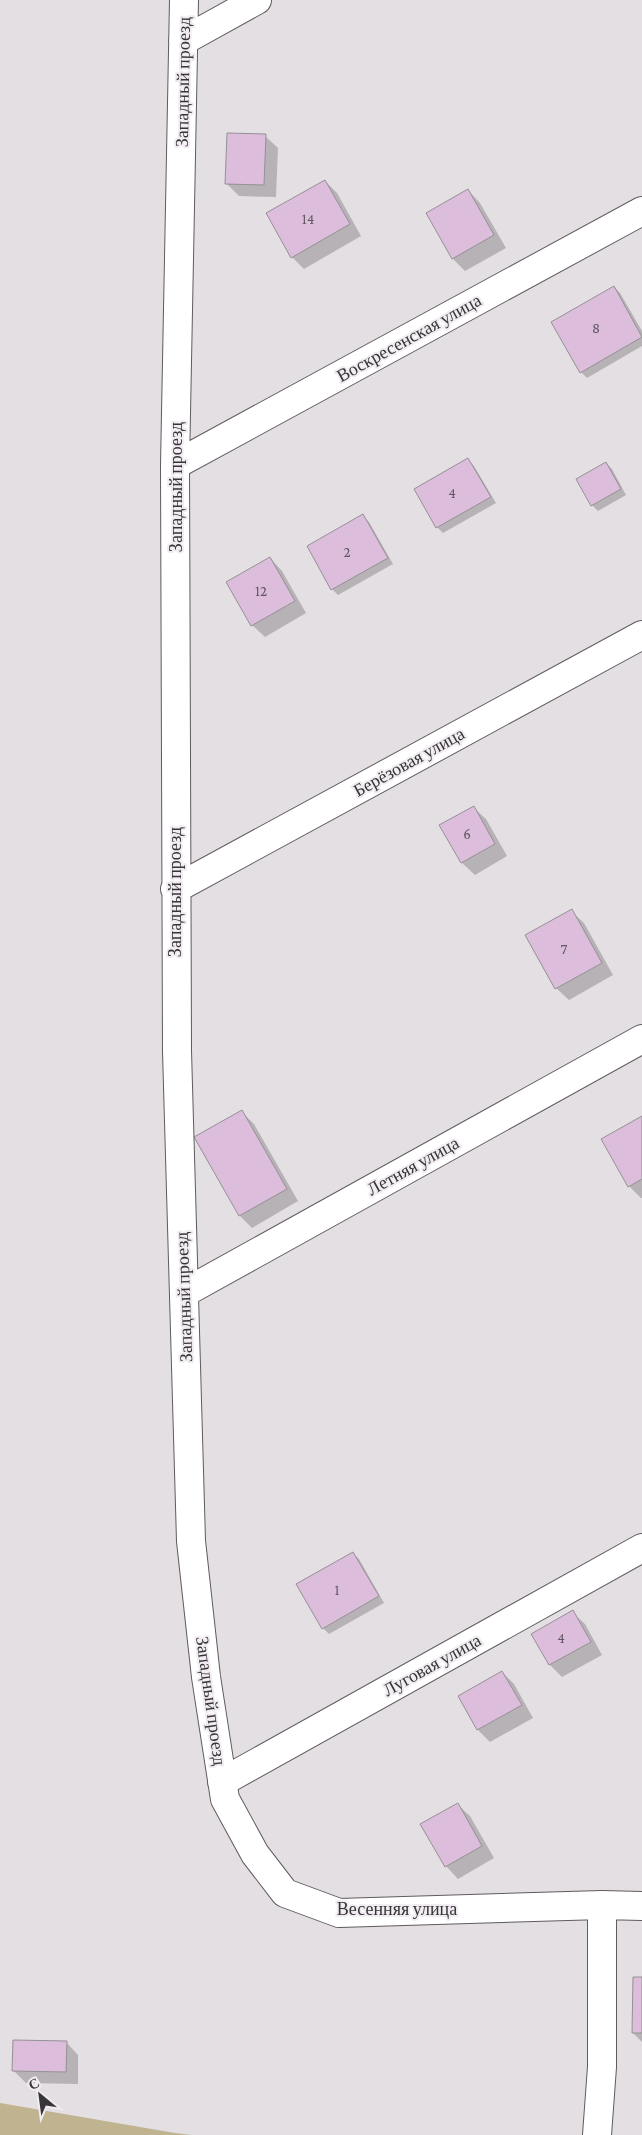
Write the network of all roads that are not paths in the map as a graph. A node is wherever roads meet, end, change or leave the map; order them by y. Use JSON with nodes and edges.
{"nodes":[{"id":1,"x":184,"y":0,"type":"edge"},
{"id":2,"x":257,"y":0,"type":"edge"},
{"id":3,"x":183,"y":41,"type":"junction"},
{"id":4,"x":642,"y":211,"type":"edge"},
{"id":5,"x":175,"y":465,"type":"junction"},
{"id":6,"x":642,"y":635,"type":"edge"},
{"id":7,"x":175,"y":889,"type":"junction"},
{"id":8,"x":642,"y":1039,"type":"edge"},
{"id":9,"x":184,"y":1292,"type":"junction"},
{"id":10,"x":642,"y":1548,"type":"edge"},
{"id":11,"x":222,"y":1782,"type":"junction"},
{"id":12,"x":602,"y":1905,"type":"junction"},
{"id":13,"x":642,"y":1906,"type":"edge"},
{"id":14,"x":597,"y":2135,"type":"edge"}],
"edges":[{"from":1,"to":3,"type":"street","name":"Западный проезд"},
{"from":2,"to":3,"type":"street"},
{"from":3,"to":5,"type":"street","name":"Западный проезд"},
{"from":4,"to":5,"type":"street","name":"Воскресенская улица"},
{"from":5,"to":7,"type":"street","name":"Западный проезд"},
{"from":6,"to":7,"type":"street","name":"Берёзовая улица"},
{"from":7,"to":9,"type":"street","name":"Западный проезд"},
{"from":8,"to":9,"type":"street","name":"Летняя улица"},
{"from":9,"to":11,"type":"street","name":"Западный проезд"},
{"from":10,"to":11,"type":"street","name":"Луговая улица"},
{"from":11,"to":12,"type":"street","name":"Весенняя улица"},
{"from":12,"to":13,"type":"street","name":"Весенняя улица"},
{"from":12,"to":14,"type":"street"}]}
